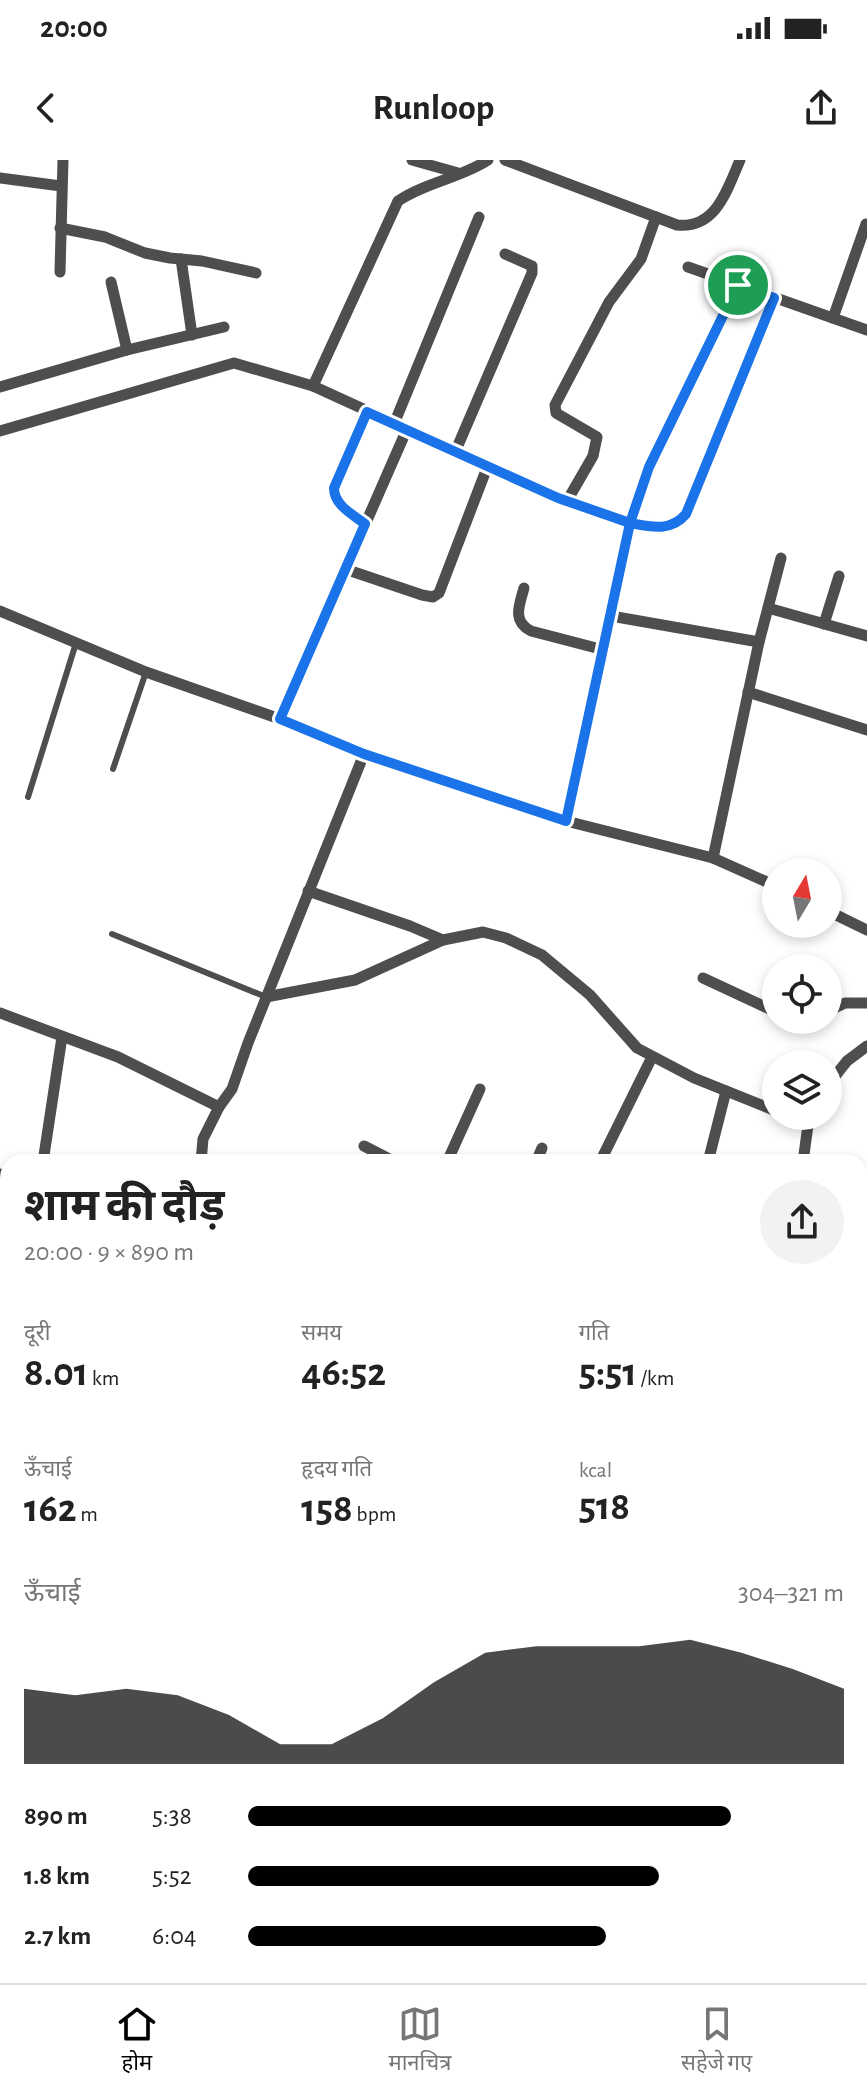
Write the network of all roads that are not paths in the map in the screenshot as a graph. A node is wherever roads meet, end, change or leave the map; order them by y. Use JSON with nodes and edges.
{"nodes":[{"id":1,"x":63,"y":160,"type":"edge"},
{"id":2,"x":412,"y":160,"type":"edge"},
{"id":3,"x":488,"y":160,"type":"edge"},
{"id":4,"x":505,"y":160,"type":"edge"},
{"id":5,"x":740,"y":160,"type":"edge"},
{"id":6,"x":458,"y":173,"type":"junction"},
{"id":7,"x":0,"y":178,"type":"edge"},
{"id":8,"x":61,"y":186,"type":"junction"},
{"id":9,"x":479,"y":217,"type":"dead end"},
{"id":10,"x":656,"y":217,"type":"junction"},
{"id":11,"x":866,"y":224,"type":"edge"},
{"id":12,"x":60,"y":228,"type":"junction"},
{"id":13,"x":505,"y":254,"type":"dead end"},
{"id":14,"x":181,"y":259,"type":"junction"},
{"id":15,"x":688,"y":267,"type":"dead end"},
{"id":16,"x":60,"y":272,"type":"dead end"},
{"id":17,"x":256,"y":273,"type":"dead end"},
{"id":18,"x":111,"y":282,"type":"dead end"},
{"id":19,"x":738,"y":285,"type":"junction"},
{"id":20,"x":774,"y":298,"type":"junction"},
{"id":21,"x":833,"y":318,"type":"junction"},
{"id":22,"x":224,"y":327,"type":"dead end"},
{"id":23,"x":867,"y":330,"type":"edge"},
{"id":24,"x":192,"y":335,"type":"junction"},
{"id":25,"x":127,"y":350,"type":"junction"},
{"id":26,"x":313,"y":386,"type":"junction"},
{"id":27,"x":0,"y":387,"type":"edge"},
{"id":28,"x":367,"y":412,"type":"junction"},
{"id":29,"x":394,"y":424,"type":"junction"},
{"id":30,"x":407,"y":429,"type":"junction"},
{"id":31,"x":0,"y":431,"type":"edge"},
{"id":32,"x":456,"y":450,"type":"junction"},
{"id":33,"x":488,"y":465,"type":"junction"},
{"id":34,"x":567,"y":501,"type":"junction"},
{"id":35,"x":630,"y":523,"type":"junction"},
{"id":36,"x":365,"y":524,"type":"junction"},
{"id":37,"x":781,"y":558,"type":"dead end"},
{"id":38,"x":345,"y":569,"type":"junction"},
{"id":39,"x":839,"y":576,"type":"dead end"},
{"id":40,"x":524,"y":588,"type":"dead end"},
{"id":41,"x":768,"y":608,"type":"junction"},
{"id":42,"x":0,"y":611,"type":"edge"},
{"id":43,"x":611,"y":616,"type":"junction"},
{"id":44,"x":824,"y":624,"type":"junction"},
{"id":45,"x":867,"y":636,"type":"edge"},
{"id":46,"x":759,"y":642,"type":"junction"},
{"id":47,"x":76,"y":643,"type":"junction"},
{"id":48,"x":604,"y":650,"type":"junction"},
{"id":49,"x":146,"y":672,"type":"junction"},
{"id":50,"x":748,"y":692,"type":"junction"},
{"id":51,"x":280,"y":719,"type":"junction"},
{"id":52,"x":867,"y":730,"type":"edge"},
{"id":53,"x":364,"y":754,"type":"junction"},
{"id":54,"x":113,"y":769,"type":"dead end"},
{"id":55,"x":28,"y":797,"type":"dead end"},
{"id":56,"x":566,"y":821,"type":"junction"},
{"id":57,"x":713,"y":858,"type":"junction"},
{"id":58,"x":762,"y":880,"type":"edge"},
{"id":59,"x":308,"y":891,"type":"junction"},
{"id":60,"x":842,"y":918,"type":"edge"},
{"id":61,"x":867,"y":930,"type":"edge"},
{"id":62,"x":112,"y":934,"type":"dead end"},
{"id":63,"x":443,"y":940,"type":"junction"},
{"id":64,"x":703,"y":978,"type":"dead end"},
{"id":65,"x":266,"y":997,"type":"junction"},
{"id":66,"x":867,"y":1003,"type":"edge"},
{"id":67,"x":842,"y":1004,"type":"edge"},
{"id":68,"x":762,"y":1005,"type":"edge"},
{"id":69,"x":0,"y":1013,"type":"edge"},
{"id":70,"x":62,"y":1037,"type":"junction"},
{"id":71,"x":867,"y":1046,"type":"edge"},
{"id":72,"x":652,"y":1057,"type":"junction"},
{"id":73,"x":842,"y":1067,"type":"edge"},
{"id":74,"x":480,"y":1089,"type":"dead end"},
{"id":75,"x":726,"y":1091,"type":"junction"},
{"id":76,"x":762,"y":1105,"type":"edge"},
{"id":77,"x":219,"y":1107,"type":"junction"},
{"id":78,"x":808,"y":1130,"type":"edge"},
{"id":79,"x":364,"y":1146,"type":"dead end"},
{"id":80,"x":542,"y":1148,"type":"dead end"},
{"id":81,"x":44,"y":1154,"type":"edge"},
{"id":82,"x":202,"y":1154,"type":"edge"},
{"id":83,"x":377,"y":1154,"type":"edge"},
{"id":84,"x":451,"y":1154,"type":"edge"},
{"id":85,"x":539,"y":1154,"type":"edge"},
{"id":86,"x":604,"y":1154,"type":"edge"},
{"id":87,"x":710,"y":1154,"type":"edge"},
{"id":88,"x":804,"y":1154,"type":"edge"}],
"edges":[{"from":1,"to":8,"type":"street"},
{"from":2,"to":6,"type":"street"},
{"from":3,"to":6,"type":"street"},
{"from":4,"to":10,"type":"street"},
{"from":5,"to":10,"type":"street"},
{"from":6,"to":26,"type":"street"},
{"from":7,"to":8,"type":"street"},
{"from":8,"to":12,"type":"street"},
{"from":9,"to":29,"type":"street"},
{"from":10,"to":34,"type":"street"},
{"from":11,"to":21,"type":"street"},
{"from":12,"to":14,"type":"street"},
{"from":12,"to":16,"type":"street"},
{"from":13,"to":32,"type":"street"},
{"from":14,"to":17,"type":"street"},
{"from":14,"to":24,"type":"street"},
{"from":15,"to":19,"type":"street"},
{"from":18,"to":25,"type":"street"},
{"from":19,"to":20,"type":"street"},
{"from":19,"to":35,"type":"street"},
{"from":20,"to":21,"type":"street"},
{"from":20,"to":35,"type":"street"},
{"from":21,"to":23,"type":"street"},
{"from":22,"to":24,"type":"street"},
{"from":24,"to":25,"type":"street"},
{"from":25,"to":27,"type":"street"},
{"from":26,"to":28,"type":"street"},
{"from":26,"to":31,"type":"street"},
{"from":28,"to":29,"type":"street"},
{"from":28,"to":36,"type":"street"},
{"from":29,"to":30,"type":"street"},
{"from":30,"to":32,"type":"street"},
{"from":30,"to":36,"type":"street"},
{"from":32,"to":33,"type":"street"},
{"from":33,"to":34,"type":"street"},
{"from":33,"to":38,"type":"street"},
{"from":34,"to":35,"type":"street"},
{"from":35,"to":43,"type":"street"},
{"from":36,"to":38,"type":"street"},
{"from":37,"to":41,"type":"street"},
{"from":38,"to":51,"type":"street"},
{"from":39,"to":44,"type":"street"},
{"from":40,"to":48,"type":"street"},
{"from":41,"to":44,"type":"street"},
{"from":41,"to":46,"type":"street"},
{"from":42,"to":47,"type":"street"},
{"from":43,"to":46,"type":"street"},
{"from":43,"to":48,"type":"street"},
{"from":44,"to":45,"type":"street"},
{"from":46,"to":50,"type":"street"},
{"from":47,"to":49,"type":"street"},
{"from":47,"to":55,"type":"lane"},
{"from":48,"to":56,"type":"street"},
{"from":49,"to":51,"type":"street"},
{"from":49,"to":54,"type":"lane"},
{"from":50,"to":52,"type":"street"},
{"from":50,"to":57,"type":"street"},
{"from":51,"to":53,"type":"street"},
{"from":53,"to":56,"type":"street"},
{"from":53,"to":59,"type":"street"},
{"from":56,"to":57,"type":"street"},
{"from":57,"to":58,"type":"street"},
{"from":59,"to":63,"type":"street"},
{"from":59,"to":65,"type":"street"},
{"from":60,"to":61,"type":"street"},
{"from":62,"to":65,"type":"lane"},
{"from":63,"to":65,"type":"street"},
{"from":63,"to":72,"type":"street"},
{"from":64,"to":68,"type":"street"},
{"from":65,"to":77,"type":"street"},
{"from":66,"to":67,"type":"street"},
{"from":69,"to":70,"type":"street"},
{"from":70,"to":77,"type":"street"},
{"from":70,"to":81,"type":"street"},
{"from":71,"to":73,"type":"street"},
{"from":72,"to":75,"type":"street"},
{"from":72,"to":86,"type":"street"},
{"from":74,"to":84,"type":"street"},
{"from":75,"to":76,"type":"street"},
{"from":75,"to":87,"type":"street"},
{"from":77,"to":82,"type":"street"},
{"from":78,"to":88,"type":"street"},
{"from":79,"to":83,"type":"street"},
{"from":80,"to":85,"type":"street"}]}
